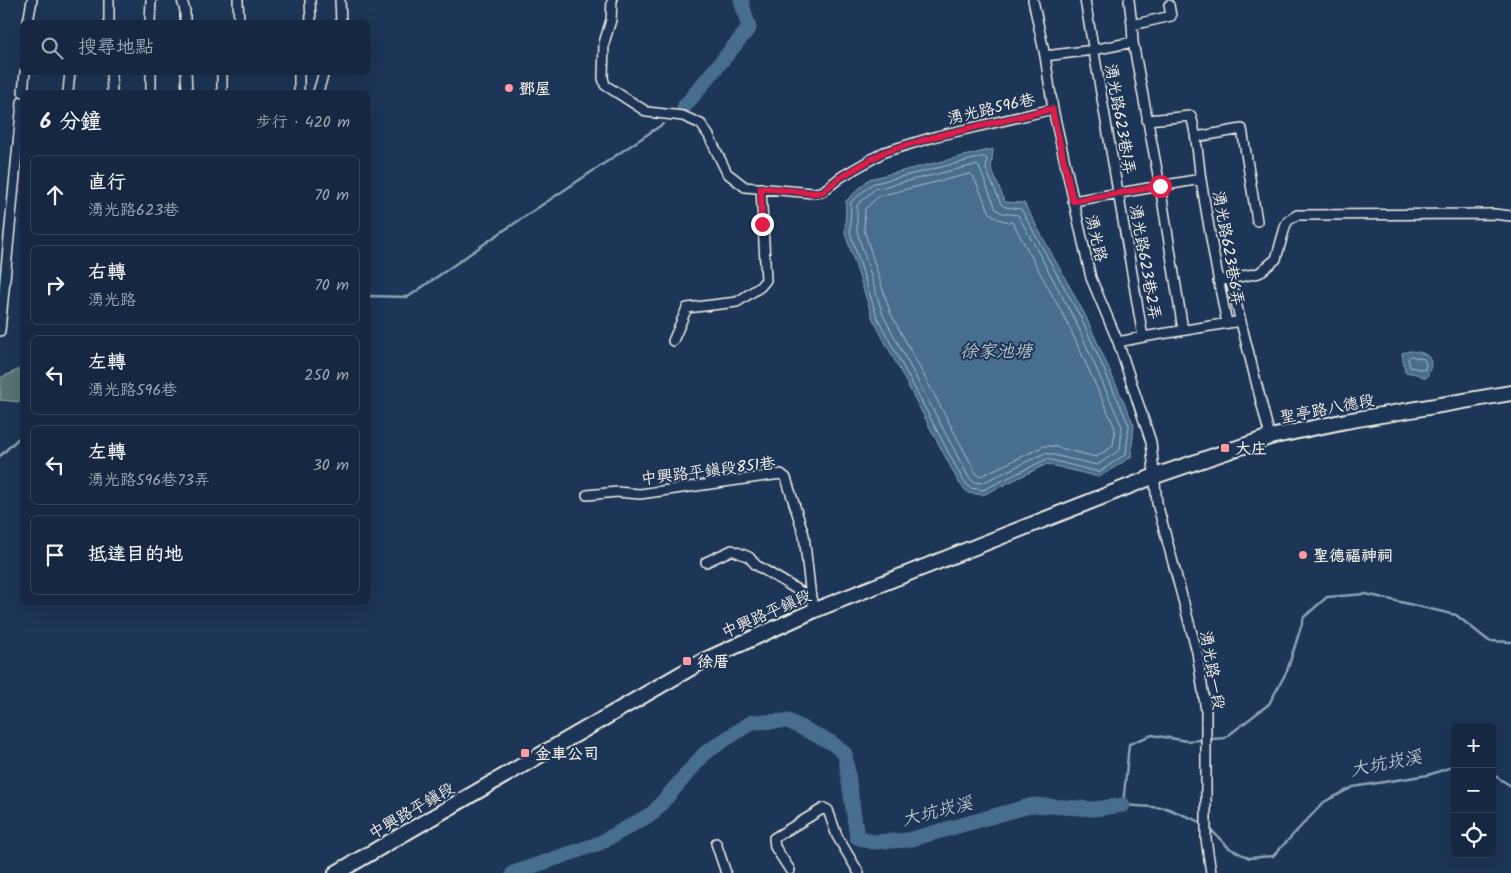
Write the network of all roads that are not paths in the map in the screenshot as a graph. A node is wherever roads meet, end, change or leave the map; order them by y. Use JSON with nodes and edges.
{"nodes":[{"id":1,"x":32,"y":0,"type":"edge"},
{"id":2,"x":109,"y":0,"type":"edge"},
{"id":3,"x":151,"y":0,"type":"edge"},
{"id":4,"x":182,"y":0,"type":"edge"},
{"id":5,"x":238,"y":0,"type":"edge"},
{"id":6,"x":310,"y":0,"type":"edge"},
{"id":7,"x":340,"y":0,"type":"edge"},
{"id":8,"x":612,"y":0,"type":"edge"},
{"id":9,"x":1034,"y":0,"type":"edge"},
{"id":10,"x":1085,"y":0,"type":"edge"},
{"id":11,"x":1129,"y":0,"type":"edge"},
{"id":12,"x":1169,"y":5,"type":"dead end"},
{"id":13,"x":28,"y":20,"type":"edge"},
{"id":14,"x":110,"y":20,"type":"edge"},
{"id":15,"x":150,"y":20,"type":"edge"},
{"id":16,"x":186,"y":20,"type":"edge"},
{"id":17,"x":239,"y":20,"type":"edge"},
{"id":18,"x":311,"y":20,"type":"edge"},
{"id":19,"x":341,"y":20,"type":"edge"},
{"id":20,"x":1132,"y":25,"type":"junction"},
{"id":21,"x":1133,"y":42,"type":"junction"},
{"id":22,"x":1093,"y":50,"type":"junction"},
{"id":23,"x":1045,"y":56,"type":"junction"},
{"id":24,"x":25,"y":75,"type":"edge"},
{"id":25,"x":70,"y":75,"type":"edge"},
{"id":26,"x":111,"y":75,"type":"edge"},
{"id":27,"x":151,"y":75,"type":"edge"},
{"id":28,"x":186,"y":75,"type":"edge"},
{"id":29,"x":222,"y":75,"type":"edge"},
{"id":30,"x":299,"y":75,"type":"edge"},
{"id":31,"x":323,"y":75,"type":"edge"},
{"id":32,"x":23,"y":90,"type":"edge"},
{"id":33,"x":68,"y":90,"type":"edge"},
{"id":34,"x":112,"y":90,"type":"edge"},
{"id":35,"x":151,"y":90,"type":"edge"},
{"id":36,"x":187,"y":90,"type":"edge"},
{"id":37,"x":222,"y":90,"type":"edge"},
{"id":38,"x":299,"y":90,"type":"edge"},
{"id":39,"x":319,"y":90,"type":"edge"},
{"id":40,"x":1052,"y":109,"type":"junction"},
{"id":41,"x":1147,"y":120,"type":"junction"},
{"id":42,"x":1196,"y":137,"type":"junction"},
{"id":43,"x":20,"y":161,"type":"edge"},
{"id":44,"x":1201,"y":179,"type":"junction"},
{"id":45,"x":1160,"y":186,"type":"junction"},
{"id":46,"x":761,"y":188,"type":"junction"},
{"id":47,"x":1119,"y":193,"type":"junction"},
{"id":48,"x":18,"y":198,"type":"edge"},
{"id":49,"x":1073,"y":201,"type":"junction"},
{"id":50,"x":1511,"y":216,"type":"edge"},
{"id":51,"x":1257,"y":221,"type":"dead end"},
{"id":52,"x":1230,"y":279,"type":"junction"},
{"id":53,"x":1218,"y":281,"type":"junction"},
{"id":54,"x":1241,"y":321,"type":"junction"},
{"id":55,"x":1227,"y":323,"type":"junction"},
{"id":56,"x":1183,"y":330,"type":"junction"},
{"id":57,"x":0,"y":331,"type":"edge"},
{"id":58,"x":1143,"y":337,"type":"junction"},
{"id":59,"x":673,"y":341,"type":"dead end"},
{"id":60,"x":1118,"y":342,"type":"junction"},
{"id":61,"x":1511,"y":393,"type":"edge"},
{"id":62,"x":1270,"y":437,"type":"junction"},
{"id":63,"x":1155,"y":476,"type":"junction"},
{"id":64,"x":587,"y":495,"type":"dead end"},
{"id":65,"x":706,"y":562,"type":"dead end"},
{"id":66,"x":813,"y":604,"type":"junction"},
{"id":67,"x":716,"y":843,"type":"dead end"},
{"id":68,"x":790,"y":870,"type":"dead end"},
{"id":69,"x":336,"y":873,"type":"edge"},
{"id":70,"x":726,"y":873,"type":"edge"},
{"id":71,"x":859,"y":873,"type":"edge"},
{"id":72,"x":1211,"y":873,"type":"edge"}],
"edges":[{"from":1,"to":13,"type":"street"},
{"from":2,"to":14,"type":"street"},
{"from":3,"to":15,"type":"street"},
{"from":4,"to":16,"type":"street"},
{"from":5,"to":17,"type":"street"},
{"from":6,"to":18,"type":"street"},
{"from":7,"to":19,"type":"street"},
{"from":8,"to":46,"type":"street","name":"湧光路596巷"},
{"from":9,"to":23,"type":"street","name":"湧光路"},
{"from":10,"to":22,"type":"street","name":"湧光路623巷1弄"},
{"from":11,"to":20,"type":"street"},
{"from":12,"to":20,"type":"street"},
{"from":20,"to":21,"type":"street"},
{"from":21,"to":22,"type":"street"},
{"from":21,"to":41,"type":"street"},
{"from":22,"to":23,"type":"street"},
{"from":22,"to":47,"type":"street","name":"湧光路623巷1弄"},
{"from":23,"to":40,"type":"street","name":"湧光路"},
{"from":24,"to":32,"type":"street"},
{"from":25,"to":33,"type":"street"},
{"from":26,"to":34,"type":"street"},
{"from":27,"to":35,"type":"street"},
{"from":28,"to":36,"type":"street"},
{"from":29,"to":37,"type":"street"},
{"from":30,"to":38,"type":"street"},
{"from":31,"to":39,"type":"street"},
{"from":40,"to":46,"type":"street","name":"湧光路596巷"},
{"from":40,"to":49,"type":"street","name":"湧光路"},
{"from":41,"to":42,"type":"street","name":"湧光路623巷6弄"},
{"from":41,"to":45,"type":"street"},
{"from":42,"to":44,"type":"street","name":"湧光路623巷6弄"},
{"from":42,"to":51,"type":"street"},
{"from":43,"to":48,"type":"street"},
{"from":44,"to":45,"type":"street"},
{"from":44,"to":53,"type":"street","name":"湧光路623巷6弄"},
{"from":45,"to":47,"type":"street"},
{"from":45,"to":56,"type":"street"},
{"from":46,"to":59,"type":"street"},
{"from":47,"to":49,"type":"street"},
{"from":47,"to":58,"type":"street","name":"湧光路623巷2弄"},
{"from":48,"to":57,"type":"street"},
{"from":49,"to":60,"type":"street","name":"湧光路"},
{"from":50,"to":52,"type":"street"},
{"from":52,"to":53,"type":"street"},
{"from":52,"to":54,"type":"street"},
{"from":53,"to":55,"type":"street","name":"湧光路623巷6弄"},
{"from":54,"to":55,"type":"street"},
{"from":54,"to":62,"type":"street"},
{"from":55,"to":56,"type":"street"},
{"from":56,"to":58,"type":"street"},
{"from":58,"to":60,"type":"street"},
{"from":60,"to":63,"type":"street","name":"湧光路"},
{"from":61,"to":62,"type":"street","name":"聖亭路八德段"},
{"from":62,"to":63,"type":"street","name":"聖亭路八德段"},
{"from":63,"to":66,"type":"street","name":"中興路平鎮段"},
{"from":63,"to":72,"type":"street","name":"湧光路一段"},
{"from":64,"to":66,"type":"street","name":"中興路平鎮段851巷"},
{"from":65,"to":66,"type":"street"},
{"from":66,"to":69,"type":"street","name":"中興路平鎮段"},
{"from":67,"to":70,"type":"street"},
{"from":68,"to":71,"type":"street"}]}
